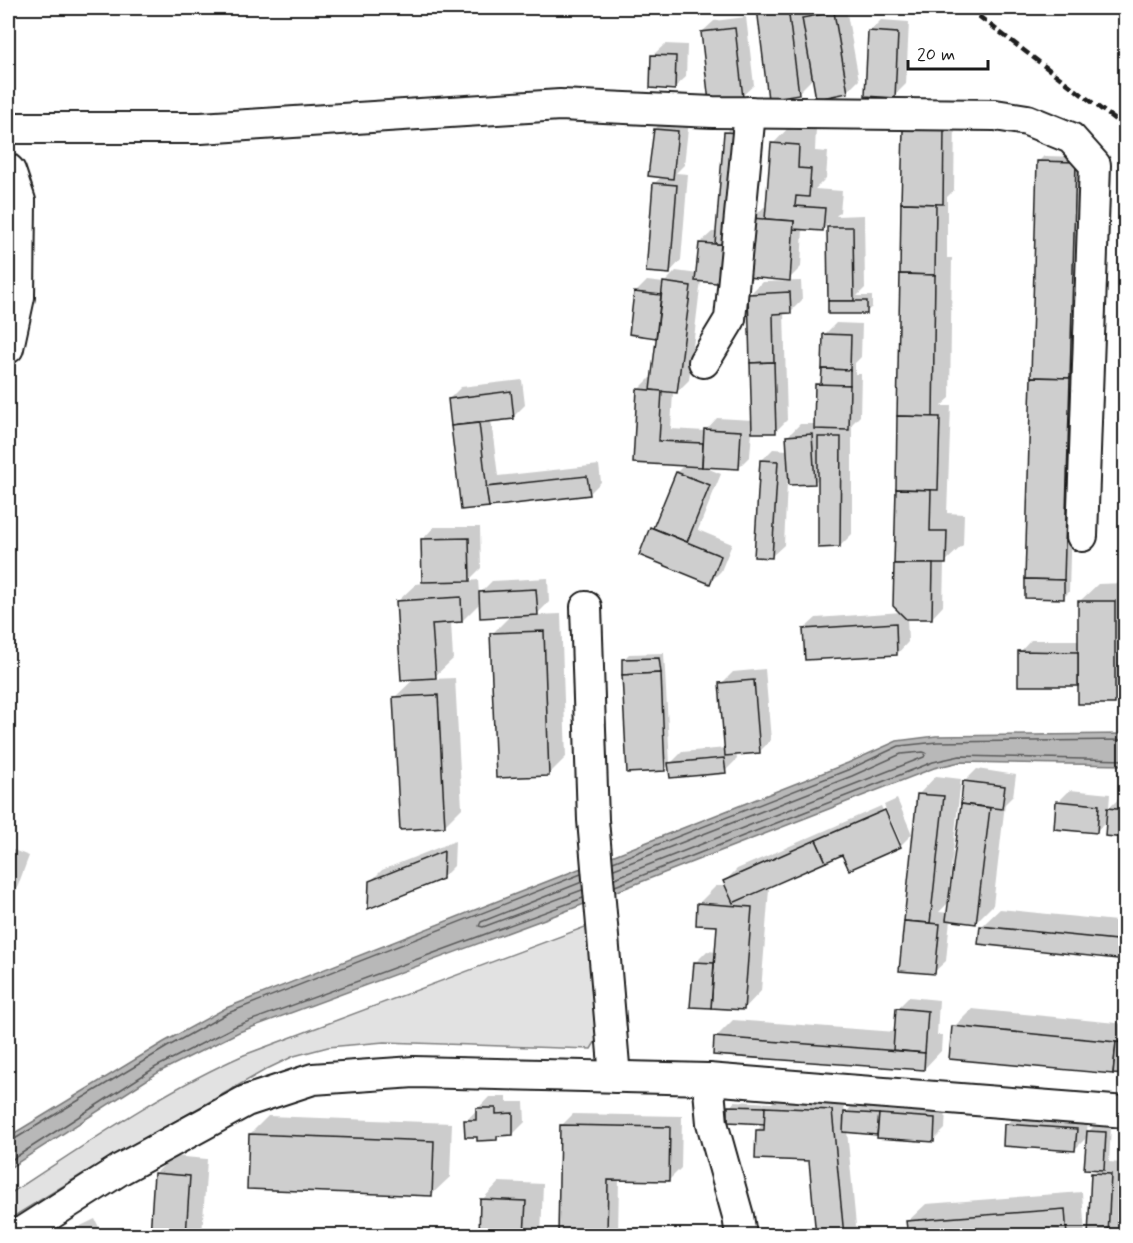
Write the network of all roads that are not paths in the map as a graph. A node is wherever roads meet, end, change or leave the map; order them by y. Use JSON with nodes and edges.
{"nodes":[{"id":1,"x":750,"y":112,"type":"junction"},
{"id":2,"x":8,"y":128,"type":"edge"},
{"id":3,"x":8,"y":169,"type":"edge"},
{"id":4,"x":8,"y":348,"type":"edge"},
{"id":5,"x":704,"y":362,"type":"dead end"},
{"id":6,"x":1082,"y":536,"type":"dead end"},
{"id":7,"x":586,"y":607,"type":"dead end"},
{"id":8,"x":615,"y":1077,"type":"junction"},
{"id":9,"x":708,"y":1079,"type":"junction"},
{"id":10,"x":1125,"y":1112,"type":"edge"},
{"id":11,"x":16,"y":1236,"type":"edge"},
{"id":12,"x":741,"y":1236,"type":"edge"}],
"edges":[{"from":1,"to":2,"type":"street"},
{"from":1,"to":5,"type":"street"},
{"from":1,"to":6,"type":"street"},
{"from":3,"to":4,"type":"street"},
{"from":7,"to":8,"type":"street"},
{"from":8,"to":9,"type":"street"},
{"from":8,"to":11,"type":"street"},
{"from":9,"to":10,"type":"street"},
{"from":9,"to":12,"type":"street"}]}
